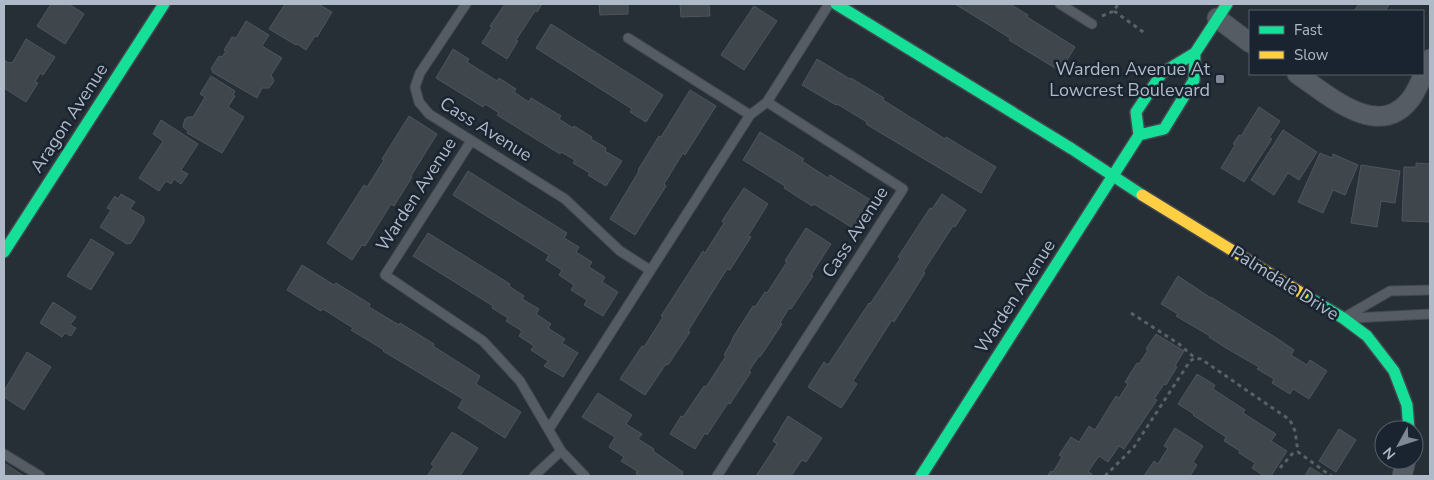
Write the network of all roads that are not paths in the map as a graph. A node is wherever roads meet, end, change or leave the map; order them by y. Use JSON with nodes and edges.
{"nodes":[{"id":1,"x":164,"y":4,"type":"edge"},
{"id":2,"x":466,"y":4,"type":"edge"},
{"id":3,"x":829,"y":4,"type":"edge"},
{"id":4,"x":836,"y":4,"type":"edge"},
{"id":5,"x":1060,"y":4,"type":"edge"},
{"id":6,"x":1222,"y":11,"type":"edge"},
{"id":7,"x":1092,"y":24,"type":"dead end"},
{"id":8,"x":628,"y":38,"type":"dead end"},
{"id":9,"x":1249,"y":42,"type":"edge"},
{"id":10,"x":1195,"y":53,"type":"junction"},
{"id":11,"x":1430,"y":59,"type":"edge"},
{"id":12,"x":1424,"y":72,"type":"edge"},
{"id":13,"x":1299,"y":75,"type":"edge"},
{"id":14,"x":1422,"y":75,"type":"edge"},
{"id":15,"x":767,"y":102,"type":"junction"},
{"id":16,"x":750,"y":115,"type":"junction"},
{"id":17,"x":1139,"y":135,"type":"junction"},
{"id":18,"x":471,"y":140,"type":"junction"},
{"id":19,"x":1112,"y":176,"type":"junction"},
{"id":20,"x":4,"y":252,"type":"edge"},
{"id":21,"x":650,"y":270,"type":"junction"},
{"id":22,"x":1430,"y":290,"type":"edge"},
{"id":23,"x":1430,"y":314,"type":"edge"},
{"id":24,"x":1343,"y":318,"type":"junction"},
{"id":25,"x":1408,"y":420,"type":"edge"},
{"id":26,"x":549,"y":429,"type":"junction"},
{"id":27,"x":561,"y":451,"type":"junction"},
{"id":28,"x":4,"y":454,"type":"edge"},
{"id":29,"x":40,"y":476,"type":"edge"},
{"id":30,"x":534,"y":476,"type":"edge"},
{"id":31,"x":585,"y":476,"type":"edge"},
{"id":32,"x":717,"y":476,"type":"edge"},
{"id":33,"x":921,"y":476,"type":"edge"}],
"edges":[{"from":1,"to":20,"type":"street","name":"Aragon Avenue"},
{"from":2,"to":18,"type":"lane","name":"Cass Avenue"},
{"from":3,"to":15,"type":"lane"},
{"from":4,"to":19,"type":"street"},
{"from":5,"to":7,"type":"lane"},
{"from":6,"to":9,"type":"street"},
{"from":6,"to":10,"type":"street"},
{"from":8,"to":16,"type":"lane"},
{"from":10,"to":17,"type":"street"},
{"from":10,"to":17,"type":"street"},
{"from":11,"to":12,"type":"street"},
{"from":13,"to":14,"type":"street"},
{"from":15,"to":16,"type":"lane"},
{"from":15,"to":32,"type":"lane","name":"Cass Avenue"},
{"from":16,"to":21,"type":"lane"},
{"from":17,"to":19,"type":"street","name":"Warden Avenue"},
{"from":18,"to":21,"type":"lane","name":"Cass Avenue"},
{"from":18,"to":26,"type":"lane","name":"Warden Avenue"},
{"from":19,"to":24,"type":"street","name":"Palmdale Drive"},
{"from":19,"to":33,"type":"street","name":"Warden Avenue"},
{"from":21,"to":26,"type":"lane"},
{"from":22,"to":24,"type":"lane"},
{"from":23,"to":24,"type":"lane"},
{"from":24,"to":25,"type":"street","name":"Palmdale Drive"},
{"from":26,"to":27,"type":"lane","name":"Warden Avenue"},
{"from":27,"to":30,"type":"lane"},
{"from":27,"to":31,"type":"lane","name":"Warden Avenue"},
{"from":28,"to":29,"type":"lane"}]}
